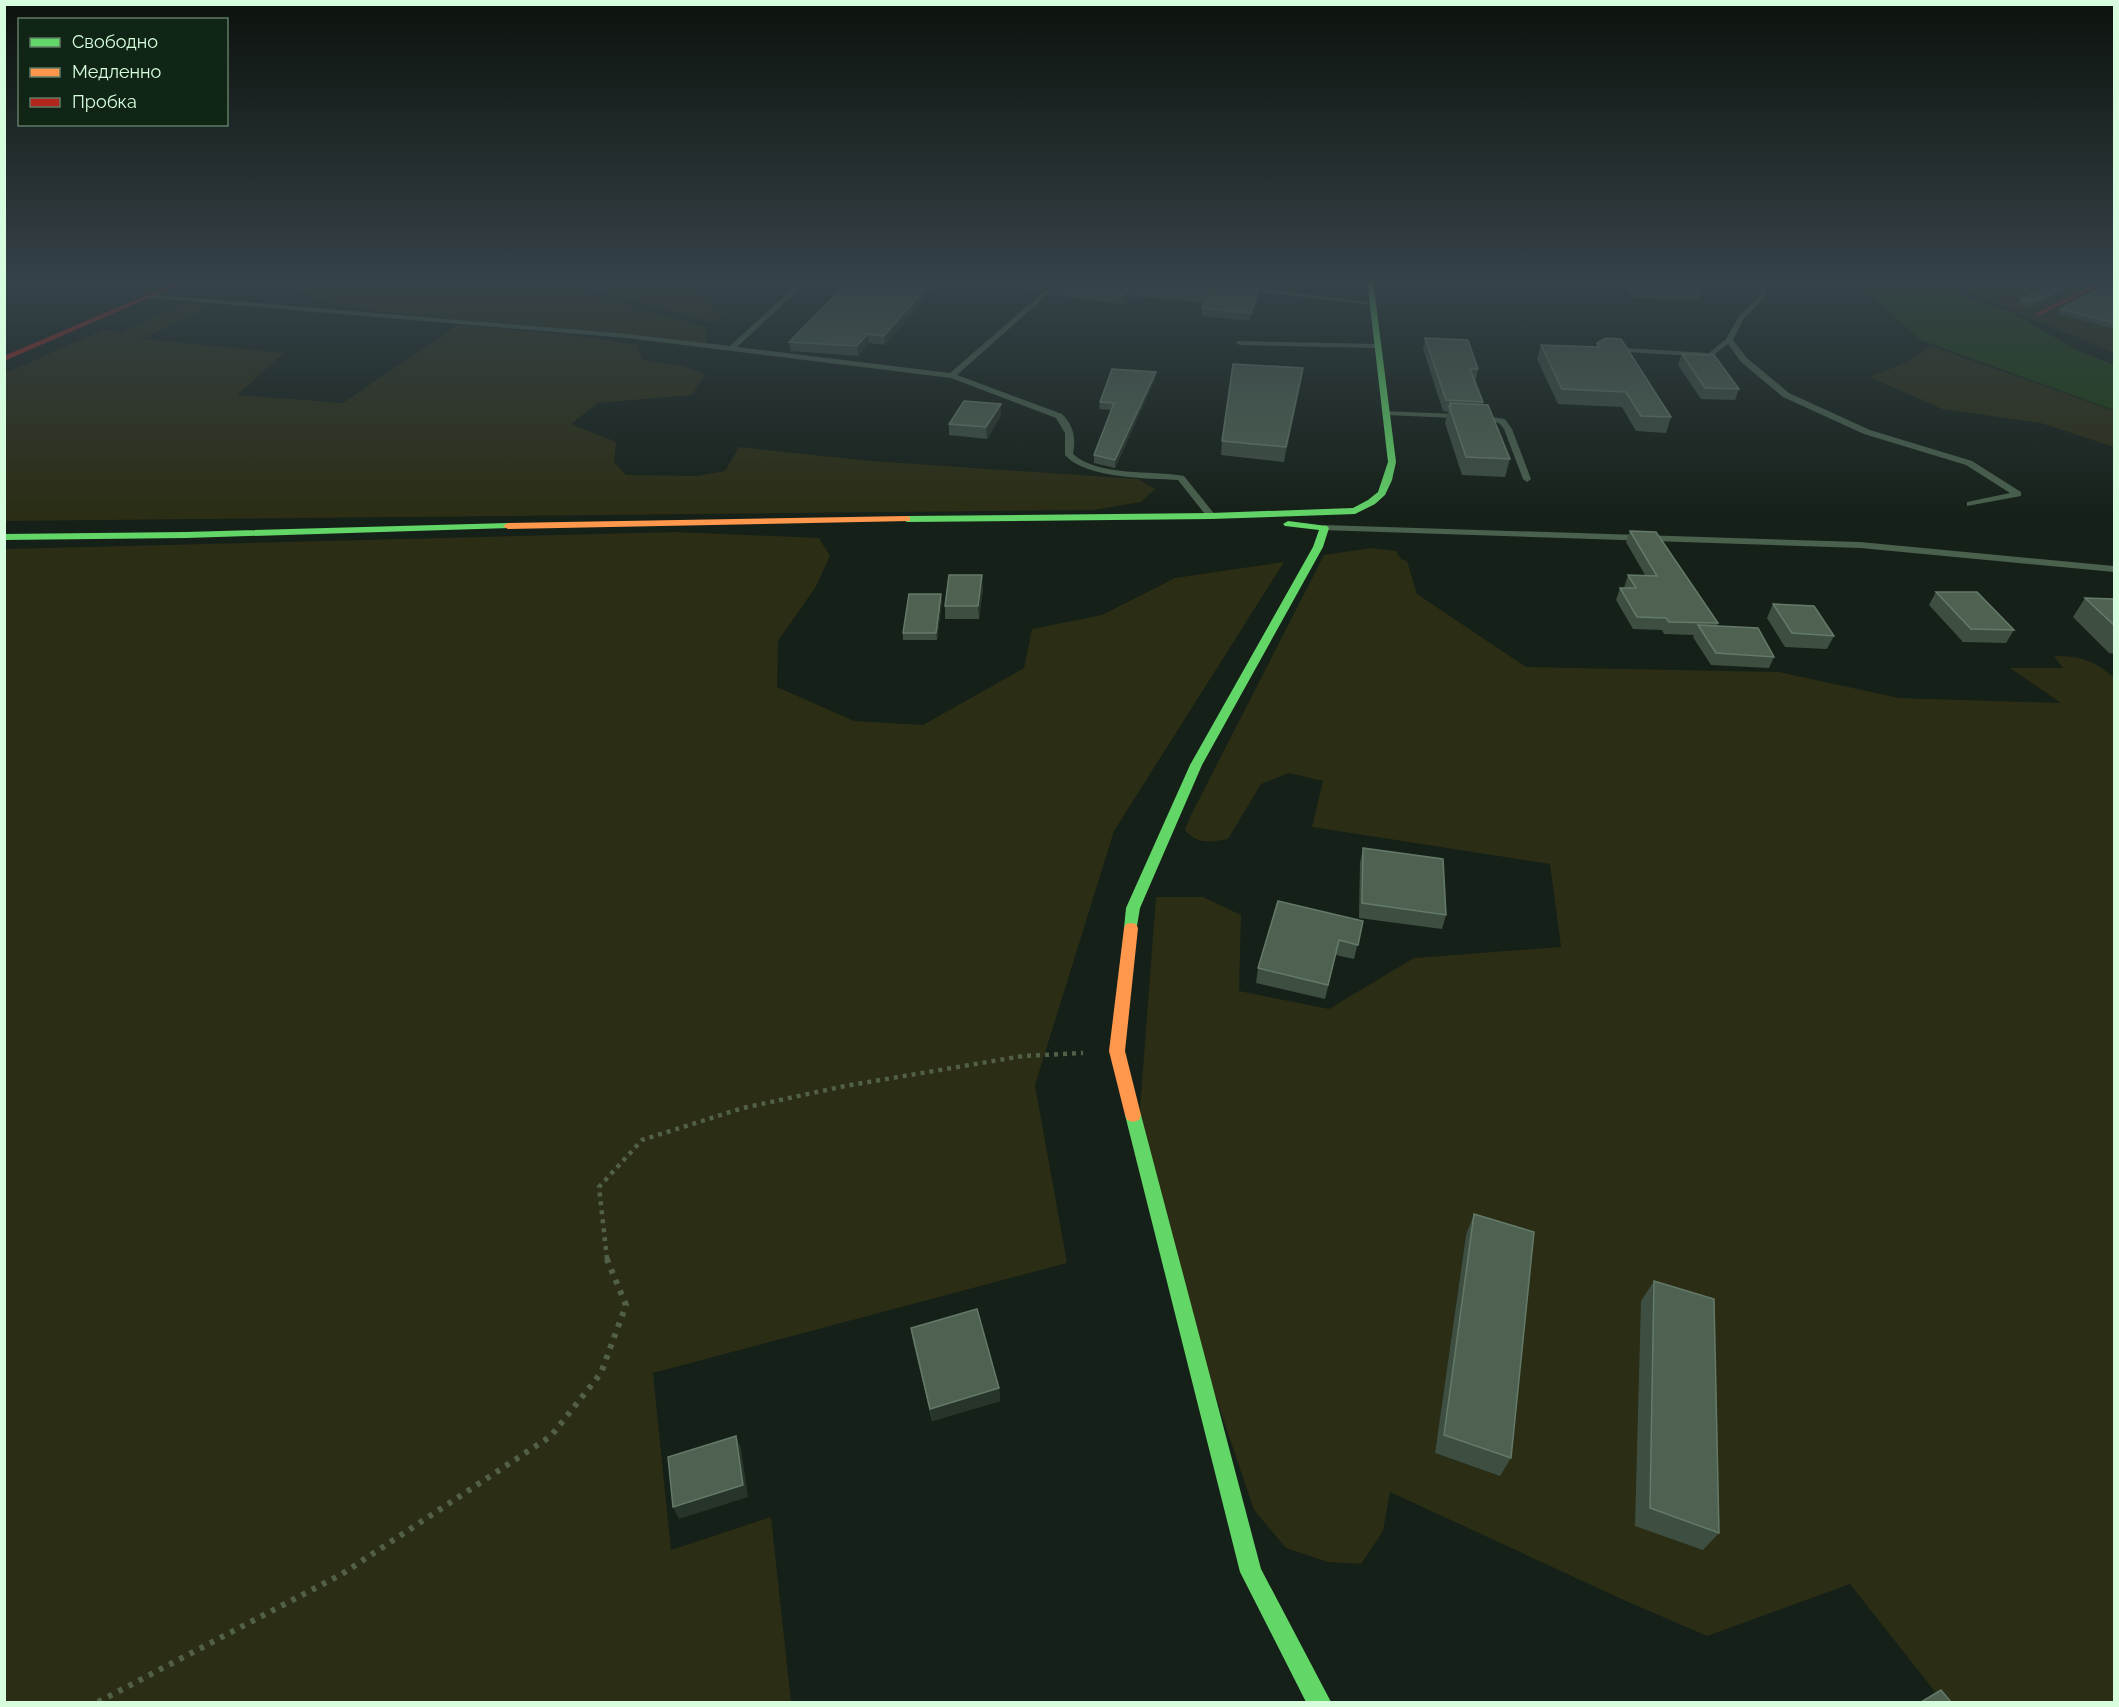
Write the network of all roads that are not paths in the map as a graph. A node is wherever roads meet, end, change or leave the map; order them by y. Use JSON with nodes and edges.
{"nodes":[{"id":1,"x":822,"y":360,"type":"edge"},
{"id":2,"x":970,"y":360,"type":"edge"},
{"id":3,"x":1380,"y":360,"type":"edge"},
{"id":4,"x":1744,"y":360,"type":"edge"},
{"id":5,"x":952,"y":375,"type":"junction"},
{"id":6,"x":1386,"y":413,"type":"junction"},
{"id":7,"x":1527,"y":479,"type":"dead end"},
{"id":8,"x":1970,"y":504,"type":"dead end"},
{"id":9,"x":1211,"y":516,"type":"junction"},
{"id":10,"x":1324,"y":528,"type":"junction"},
{"id":11,"x":4,"y":537,"type":"edge"},
{"id":12,"x":2115,"y":569,"type":"edge"},
{"id":13,"x":1319,"y":1702,"type":"edge"}],
"edges":[{"from":1,"to":5,"type":"lane"},
{"from":2,"to":5,"type":"lane"},
{"from":3,"to":6,"type":"street"},
{"from":4,"to":8,"type":"lane"},
{"from":5,"to":9,"type":"lane"},
{"from":6,"to":7,"type":"lane"},
{"from":6,"to":9,"type":"street"},
{"from":9,"to":10,"type":"street"},
{"from":9,"to":11,"type":"street"},
{"from":10,"to":12,"type":"lane"},
{"from":10,"to":13,"type":"street"}]}
